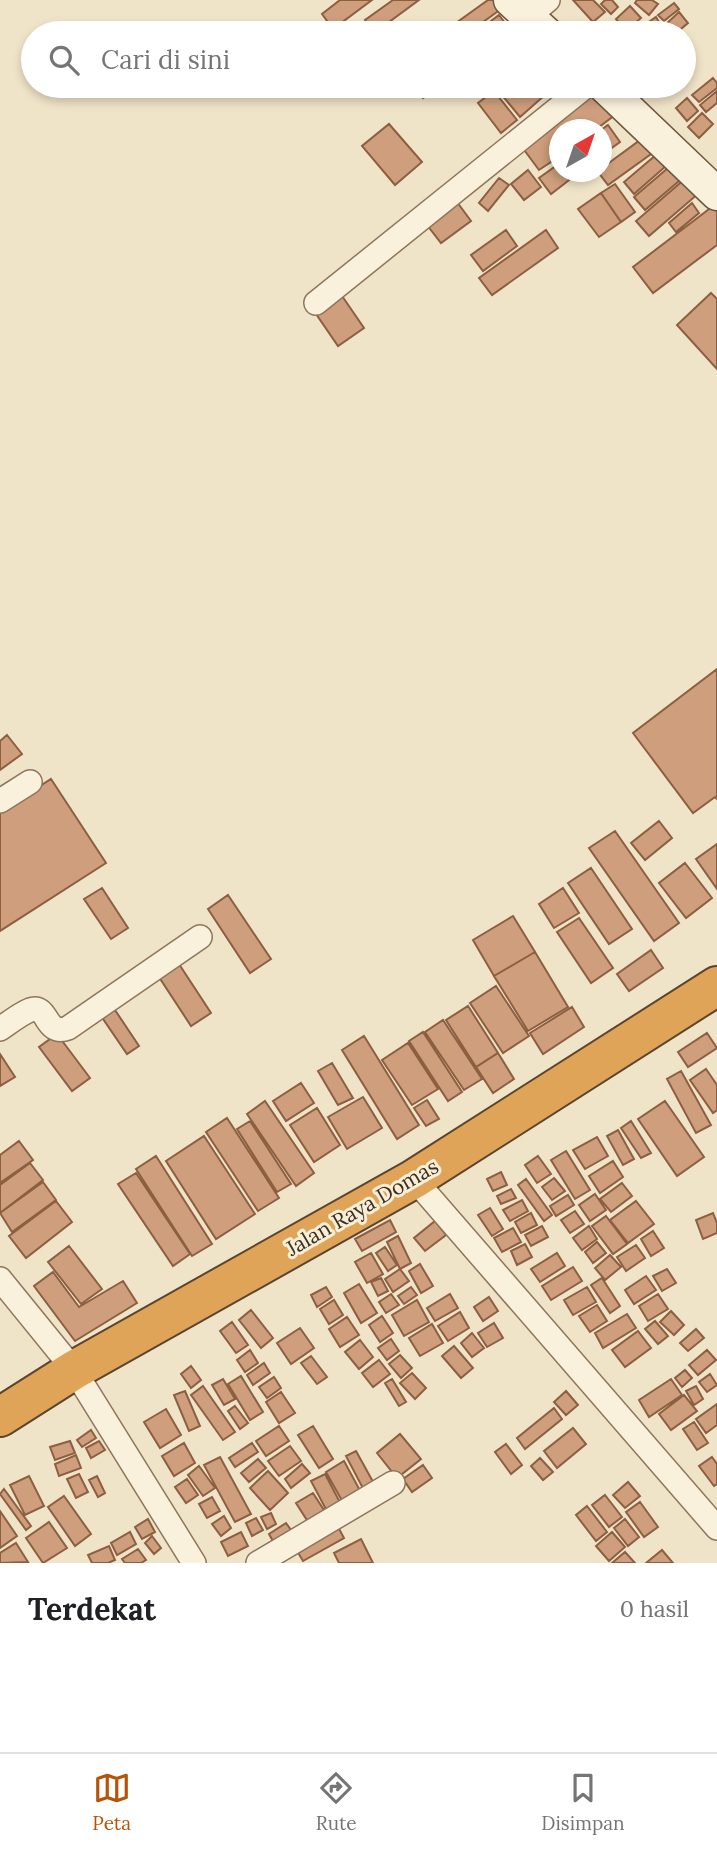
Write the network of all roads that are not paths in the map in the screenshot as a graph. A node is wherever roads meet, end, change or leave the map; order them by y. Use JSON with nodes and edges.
{"nodes":[{"id":1,"x":571,"y":98,"type":"edge"},
{"id":2,"x":617,"y":98,"type":"edge"},
{"id":3,"x":717,"y":194,"type":"edge"},
{"id":4,"x":316,"y":303,"type":"dead end"},
{"id":5,"x":30,"y":782,"type":"dead end"},
{"id":6,"x":0,"y":802,"type":"edge"},
{"id":7,"x":200,"y":937,"type":"dead end"},
{"id":8,"x":717,"y":986,"type":"edge"},
{"id":9,"x":0,"y":1029,"type":"edge"},
{"id":10,"x":414,"y":1179,"type":"junction"},
{"id":11,"x":0,"y":1279,"type":"edge"},
{"id":12,"x":74,"y":1370,"type":"junction"},
{"id":13,"x":0,"y":1417,"type":"edge"},
{"id":14,"x":393,"y":1483,"type":"dead end"},
{"id":15,"x":717,"y":1528,"type":"edge"},
{"id":16,"x":194,"y":1563,"type":"edge"},
{"id":17,"x":258,"y":1563,"type":"edge"}],
"edges":[{"from":1,"to":4,"type":"street"},
{"from":2,"to":3,"type":"main road"},
{"from":5,"to":6,"type":"street"},
{"from":7,"to":9,"type":"street"},
{"from":8,"to":10,"type":"highway","name":"Jalan Raya Domas"},
{"from":10,"to":12,"type":"highway","name":"Jalan Raya Domas"},
{"from":10,"to":15,"type":"street"},
{"from":11,"to":12,"type":"street"},
{"from":12,"to":13,"type":"highway","name":"Jalan Raya Domas"},
{"from":12,"to":16,"type":"street"},
{"from":14,"to":17,"type":"street"}]}
